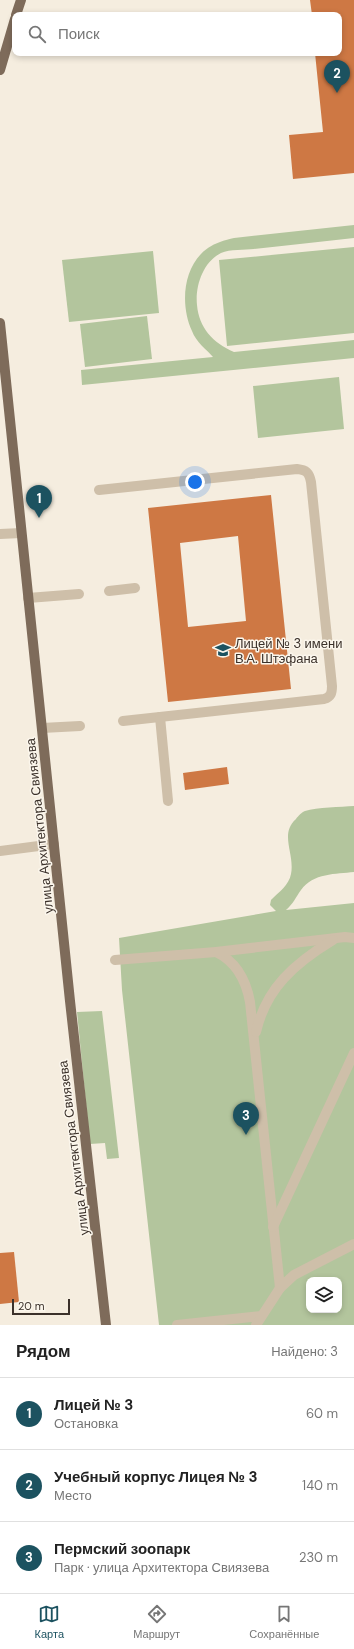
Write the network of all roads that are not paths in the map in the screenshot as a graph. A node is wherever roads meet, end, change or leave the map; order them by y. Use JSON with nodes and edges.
{"nodes":[{"id":1,"x":21,"y":0,"type":"edge"},
{"id":2,"x":17,"y":12,"type":"edge"},
{"id":3,"x":12,"y":29,"type":"edge"},
{"id":4,"x":0,"y":70,"type":"edge"},
{"id":5,"x":0,"y":323,"type":"edge"},
{"id":6,"x":99,"y":490,"type":"dead end"},
{"id":7,"x":21,"y":533,"type":"junction"},
{"id":8,"x":0,"y":534,"type":"edge"},
{"id":9,"x":135,"y":588,"type":"dead end"},
{"id":10,"x":109,"y":591,"type":"dead end"},
{"id":11,"x":79,"y":594,"type":"dead end"},
{"id":12,"x":28,"y":598,"type":"junction"},
{"id":13,"x":160,"y":717,"type":"junction"},
{"id":14,"x":123,"y":720,"type":"dead end"},
{"id":15,"x":80,"y":726,"type":"dead end"},
{"id":16,"x":42,"y":728,"type":"junction"},
{"id":17,"x":168,"y":801,"type":"dead end"},
{"id":18,"x":54,"y":844,"type":"junction"},
{"id":19,"x":0,"y":850,"type":"edge"},
{"id":20,"x":336,"y":938,"type":"junction"},
{"id":21,"x":354,"y":938,"type":"edge"},
{"id":22,"x":216,"y":952,"type":"junction"},
{"id":23,"x":115,"y":960,"type":"dead end"},
{"id":24,"x":254,"y":1042,"type":"junction"},
{"id":25,"x":354,"y":1053,"type":"edge"},
{"id":26,"x":272,"y":1227,"type":"junction"},
{"id":27,"x":354,"y":1244,"type":"edge"},
{"id":28,"x":280,"y":1288,"type":"junction"},
{"id":29,"x":258,"y":1321,"type":"edge"},
{"id":30,"x":106,"y":1325,"type":"edge"},
{"id":31,"x":177,"y":1325,"type":"edge"}],
"edges":[{"from":1,"to":2,"type":"main road"},
{"from":3,"to":4,"type":"main road"},
{"from":5,"to":7,"type":"main road","name":"улица Архитектора Свиязева"},
{"from":6,"to":13,"type":"street"},
{"from":7,"to":8,"type":"street"},
{"from":7,"to":12,"type":"main road","name":"улица Архитектора Свиязева"},
{"from":9,"to":10,"type":"street"},
{"from":11,"to":12,"type":"street"},
{"from":12,"to":16,"type":"main road","name":"улица Архитектора Свиязева"},
{"from":13,"to":14,"type":"street"},
{"from":13,"to":17,"type":"street"},
{"from":15,"to":16,"type":"street"},
{"from":16,"to":18,"type":"main road","name":"улица Архитектора Свиязева"},
{"from":18,"to":19,"type":"street"},
{"from":18,"to":30,"type":"main road","name":"улица Архитектора Свиязева"},
{"from":20,"to":21,"type":"street"},
{"from":20,"to":22,"type":"street"},
{"from":20,"to":24,"type":"street"},
{"from":22,"to":23,"type":"street"},
{"from":22,"to":24,"type":"street"},
{"from":24,"to":26,"type":"street"},
{"from":25,"to":26,"type":"street"},
{"from":26,"to":28,"type":"street"},
{"from":27,"to":28,"type":"street"},
{"from":28,"to":29,"type":"street"},
{"from":29,"to":31,"type":"street"}]}
